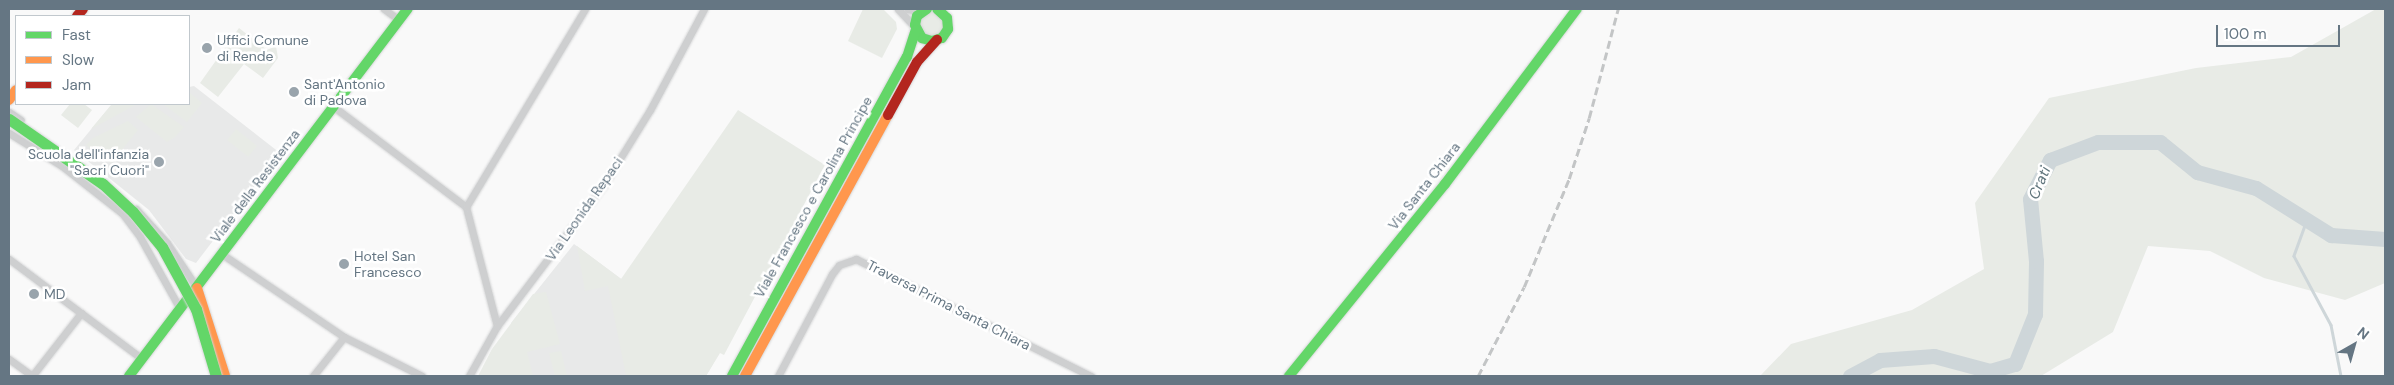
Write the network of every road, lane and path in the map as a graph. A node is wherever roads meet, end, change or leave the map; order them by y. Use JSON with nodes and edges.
{"nodes":[{"id":1,"x":384,"y":9,"type":"edge"},
{"id":2,"x":408,"y":9,"type":"edge"},
{"id":3,"x":586,"y":9,"type":"edge"},
{"id":4,"x":704,"y":9,"type":"edge"},
{"id":5,"x":898,"y":9,"type":"edge"},
{"id":6,"x":908,"y":9,"type":"edge"},
{"id":7,"x":937,"y":9,"type":"edge"},
{"id":8,"x":1577,"y":9,"type":"edge"},
{"id":9,"x":924,"y":10,"type":"edge"},
{"id":10,"x":948,"y":14,"type":"edge"},
{"id":11,"x":400,"y":20,"type":"junction"},
{"id":12,"x":916,"y":29,"type":"junction"},
{"id":13,"x":937,"y":40,"type":"junction"},
{"id":14,"x":334,"y":107,"type":"junction"},
{"id":15,"x":9,"y":112,"type":"edge"},
{"id":16,"x":9,"y":120,"type":"edge"},
{"id":17,"x":9,"y":133,"type":"edge"},
{"id":18,"x":466,"y":208,"type":"junction"},
{"id":19,"x":222,"y":254,"type":"junction"},
{"id":20,"x":9,"y":259,"type":"edge"},
{"id":21,"x":197,"y":288,"type":"junction"},
{"id":22,"x":180,"y":309,"type":"junction"},
{"id":23,"x":81,"y":313,"type":"junction"},
{"id":24,"x":497,"y":326,"type":"junction"},
{"id":25,"x":344,"y":337,"type":"junction"},
{"id":26,"x":9,"y":358,"type":"edge"},
{"id":27,"x":142,"y":359,"type":"junction"},
{"id":28,"x":223,"y":375,"type":"edge"},
{"id":29,"x":32,"y":376,"type":"edge"},
{"id":30,"x":129,"y":376,"type":"edge"},
{"id":31,"x":313,"y":376,"type":"edge"},
{"id":32,"x":422,"y":376,"type":"edge"},
{"id":33,"x":470,"y":376,"type":"edge"},
{"id":34,"x":732,"y":376,"type":"edge"},
{"id":35,"x":745,"y":376,"type":"edge"},
{"id":36,"x":778,"y":376,"type":"edge"},
{"id":37,"x":1091,"y":376,"type":"edge"},
{"id":38,"x":1289,"y":376,"type":"edge"}],
"edges":[{"from":1,"to":11,"type":"street"},
{"from":2,"to":11,"type":"street","name":"Viale della Resistenza"},
{"from":3,"to":18,"type":"street"},
{"from":4,"to":24,"type":"street","name":"Via Leonida Repaci"},
{"from":5,"to":12,"type":"street"},
{"from":6,"to":9,"type":"street"},
{"from":7,"to":10,"type":"street","name":"Viale Francesco e Carolina Principe"},
{"from":8,"to":38,"type":"street","name":"Via Santa Chiara"},
{"from":9,"to":12,"type":"street","name":"Viale Francesco e Carolina Principe"},
{"from":10,"to":13,"type":"street","name":"Viale Francesco e Carolina Principe"},
{"from":11,"to":14,"type":"street","name":"Viale della Resistenza"},
{"from":12,"to":13,"type":"street"},
{"from":12,"to":34,"type":"street","name":"Viale Francesco e Carolina Principe"},
{"from":13,"to":35,"type":"street","name":"Viale Francesco e Carolina Principe"},
{"from":14,"to":18,"type":"street"},
{"from":14,"to":19,"type":"street","name":"Viale della Resistenza"},
{"from":15,"to":21,"type":"street"},
{"from":16,"to":28,"type":"street","bridge":true},
{"from":17,"to":22,"type":"street"},
{"from":18,"to":24,"type":"street"},
{"from":19,"to":21,"type":"street","name":"Viale della Resistenza"},
{"from":19,"to":25,"type":"street"},
{"from":20,"to":23,"type":"street"},
{"from":21,"to":22,"type":"street","name":"Viale della Resistenza"},
{"from":21,"to":28,"type":"street"},
{"from":22,"to":27,"type":"street","name":"Viale della Resistenza"},
{"from":23,"to":27,"type":"street"},
{"from":23,"to":29,"type":"street"},
{"from":24,"to":33,"type":"street","name":"Via Leonida Repaci"},
{"from":25,"to":31,"type":"street"},
{"from":25,"to":32,"type":"street"},
{"from":26,"to":29,"type":"street"},
{"from":27,"to":30,"type":"street","name":"Viale della Resistenza"},
{"from":36,"to":37,"type":"street","name":"Traversa Prima Santa Chiara"}]}
